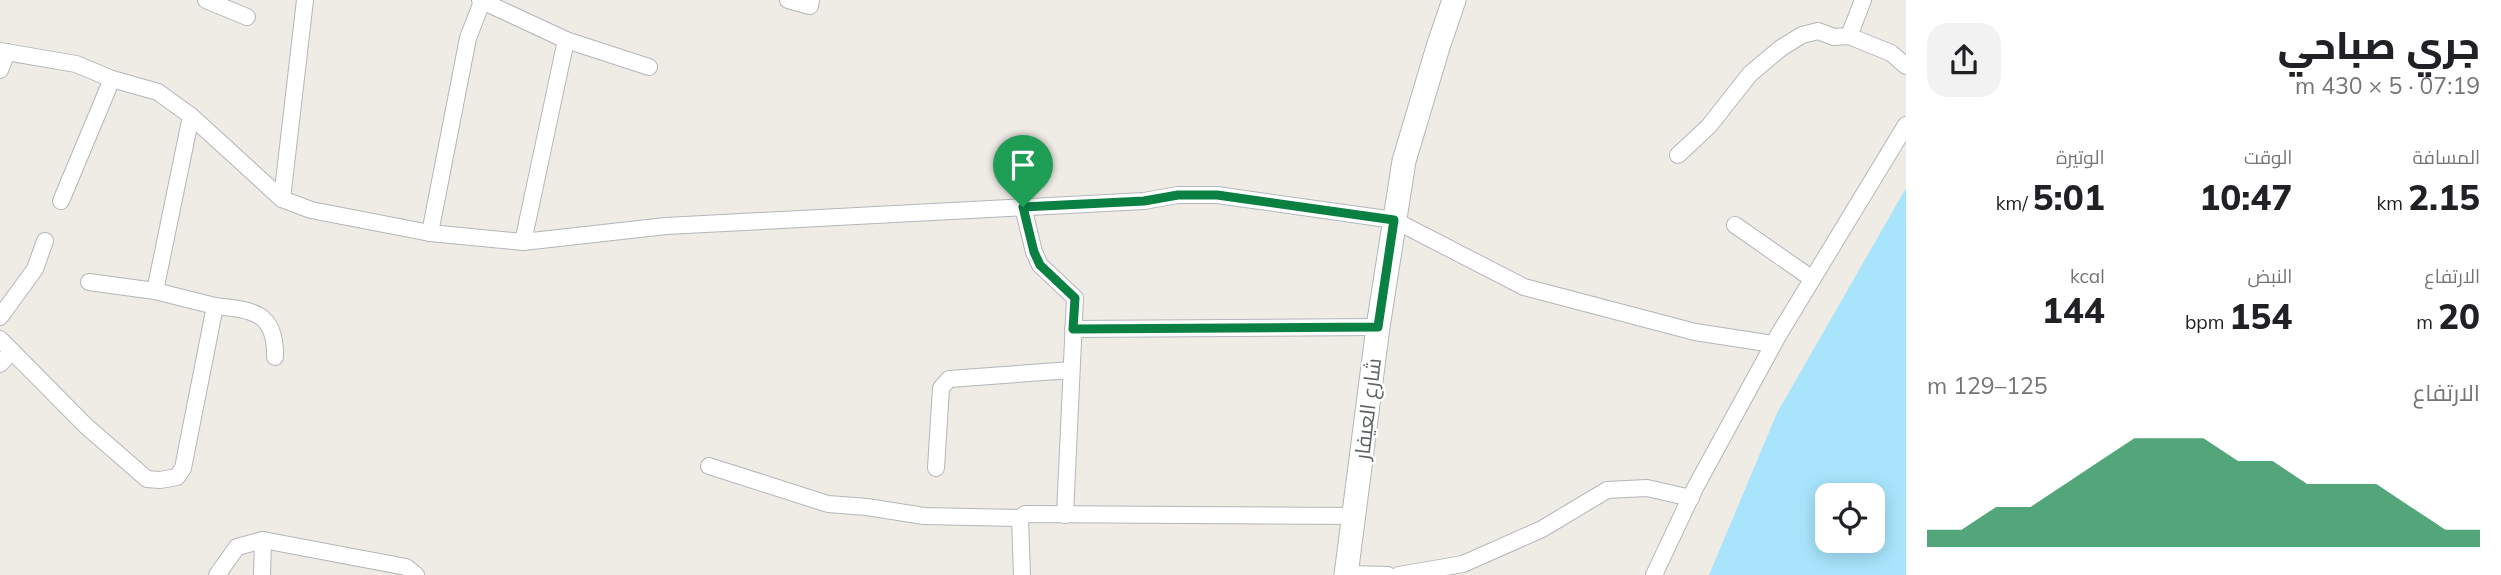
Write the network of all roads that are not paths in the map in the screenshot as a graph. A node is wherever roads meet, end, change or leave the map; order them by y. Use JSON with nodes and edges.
{"nodes":[{"id":1,"x":206,"y":0,"type":"edge"},
{"id":2,"x":305,"y":0,"type":"edge"},
{"id":3,"x":789,"y":0,"type":"edge"},
{"id":4,"x":810,"y":0,"type":"edge"},
{"id":5,"x":1454,"y":0,"type":"edge"},
{"id":6,"x":1863,"y":0,"type":"edge"},
{"id":7,"x":481,"y":1,"type":"edge"},
{"id":8,"x":247,"y":18,"type":"dead end"},
{"id":9,"x":1849,"y":36,"type":"junction"},
{"id":10,"x":566,"y":40,"type":"junction"},
{"id":11,"x":4,"y":51,"type":"edge"},
{"id":12,"x":1906,"y":66,"type":"edge"},
{"id":13,"x":649,"y":67,"type":"dead end"},
{"id":14,"x":0,"y":70,"type":"edge"},
{"id":15,"x":112,"y":79,"type":"junction"},
{"id":16,"x":191,"y":116,"type":"junction"},
{"id":17,"x":1906,"y":125,"type":"edge"},
{"id":18,"x":1678,"y":155,"type":"dead end"},
{"id":19,"x":282,"y":199,"type":"junction"},
{"id":20,"x":61,"y":201,"type":"dead end"},
{"id":21,"x":1023,"y":207,"type":"junction"},
{"id":22,"x":1394,"y":220,"type":"junction"},
{"id":23,"x":1735,"y":225,"type":"dead end"},
{"id":24,"x":430,"y":233,"type":"junction"},
{"id":25,"x":45,"y":241,"type":"dead end"},
{"id":26,"x":523,"y":242,"type":"junction"},
{"id":27,"x":1811,"y":278,"type":"junction"},
{"id":28,"x":89,"y":282,"type":"dead end"},
{"id":29,"x":155,"y":291,"type":"junction"},
{"id":30,"x":215,"y":306,"type":"junction"},
{"id":31,"x":0,"y":317,"type":"edge"},
{"id":32,"x":1378,"y":327,"type":"junction"},
{"id":33,"x":1073,"y":329,"type":"junction"},
{"id":34,"x":1773,"y":344,"type":"junction"},
{"id":35,"x":6,"y":345,"type":"edge"},
{"id":36,"x":275,"y":357,"type":"dead end"},
{"id":37,"x":0,"y":364,"type":"edge"},
{"id":38,"x":1072,"y":370,"type":"junction"},
{"id":39,"x":709,"y":466,"type":"dead end"},
{"id":40,"x":936,"y":468,"type":"dead end"},
{"id":41,"x":1691,"y":498,"type":"junction"},
{"id":42,"x":1065,"y":515,"type":"junction"},
{"id":43,"x":1355,"y":516,"type":"junction"},
{"id":44,"x":1020,"y":518,"type":"junction"},
{"id":45,"x":263,"y":540,"type":"junction"},
{"id":46,"x":368,"y":568,"type":"edge"},
{"id":47,"x":217,"y":575,"type":"edge"},
{"id":48,"x":262,"y":575,"type":"edge"},
{"id":49,"x":416,"y":575,"type":"edge"},
{"id":50,"x":1021,"y":575,"type":"edge"},
{"id":51,"x":1346,"y":575,"type":"edge"},
{"id":52,"x":1388,"y":575,"type":"edge"},
{"id":53,"x":1399,"y":575,"type":"edge"},
{"id":54,"x":1654,"y":575,"type":"edge"}],
"edges":[{"from":1,"to":8,"type":"street"},
{"from":2,"to":19,"type":"street"},
{"from":3,"to":4,"type":"street"},
{"from":5,"to":22,"type":"main road","name":"شارع العيفار"},
{"from":6,"to":9,"type":"street"},
{"from":7,"to":10,"type":"street"},
{"from":7,"to":24,"type":"street"},
{"from":9,"to":12,"type":"street"},
{"from":9,"to":18,"type":"street"},
{"from":10,"to":13,"type":"street"},
{"from":10,"to":26,"type":"street"},
{"from":11,"to":14,"type":"street"},
{"from":11,"to":15,"type":"street"},
{"from":15,"to":16,"type":"street"},
{"from":15,"to":20,"type":"street"},
{"from":16,"to":19,"type":"street"},
{"from":16,"to":29,"type":"street"},
{"from":17,"to":27,"type":"street"},
{"from":19,"to":24,"type":"street"},
{"from":21,"to":22,"type":"street"},
{"from":21,"to":26,"type":"street"},
{"from":21,"to":33,"type":"street"},
{"from":22,"to":32,"type":"main road","name":"شارع العيفار"},
{"from":22,"to":34,"type":"street"},
{"from":23,"to":27,"type":"street"},
{"from":24,"to":26,"type":"street"},
{"from":25,"to":31,"type":"street"},
{"from":27,"to":34,"type":"street"},
{"from":28,"to":29,"type":"street"},
{"from":29,"to":30,"type":"street"},
{"from":30,"to":35,"type":"street"},
{"from":30,"to":36,"type":"street"},
{"from":32,"to":33,"type":"street"},
{"from":32,"to":43,"type":"main road","name":"شارع العيفار"},
{"from":33,"to":38,"type":"street"},
{"from":34,"to":41,"type":"street"},
{"from":35,"to":37,"type":"street"},
{"from":38,"to":40,"type":"street"},
{"from":38,"to":42,"type":"street"},
{"from":39,"to":44,"type":"street"},
{"from":41,"to":53,"type":"street"},
{"from":41,"to":54,"type":"street"},
{"from":42,"to":43,"type":"street"},
{"from":42,"to":44,"type":"street"},
{"from":43,"to":51,"type":"main road","name":"شارع العيفار"},
{"from":44,"to":50,"type":"street"},
{"from":45,"to":46,"type":"street"},
{"from":45,"to":47,"type":"street"},
{"from":45,"to":48,"type":"street"},
{"from":46,"to":49,"type":"street"},
{"from":51,"to":52,"type":"street"}]}
